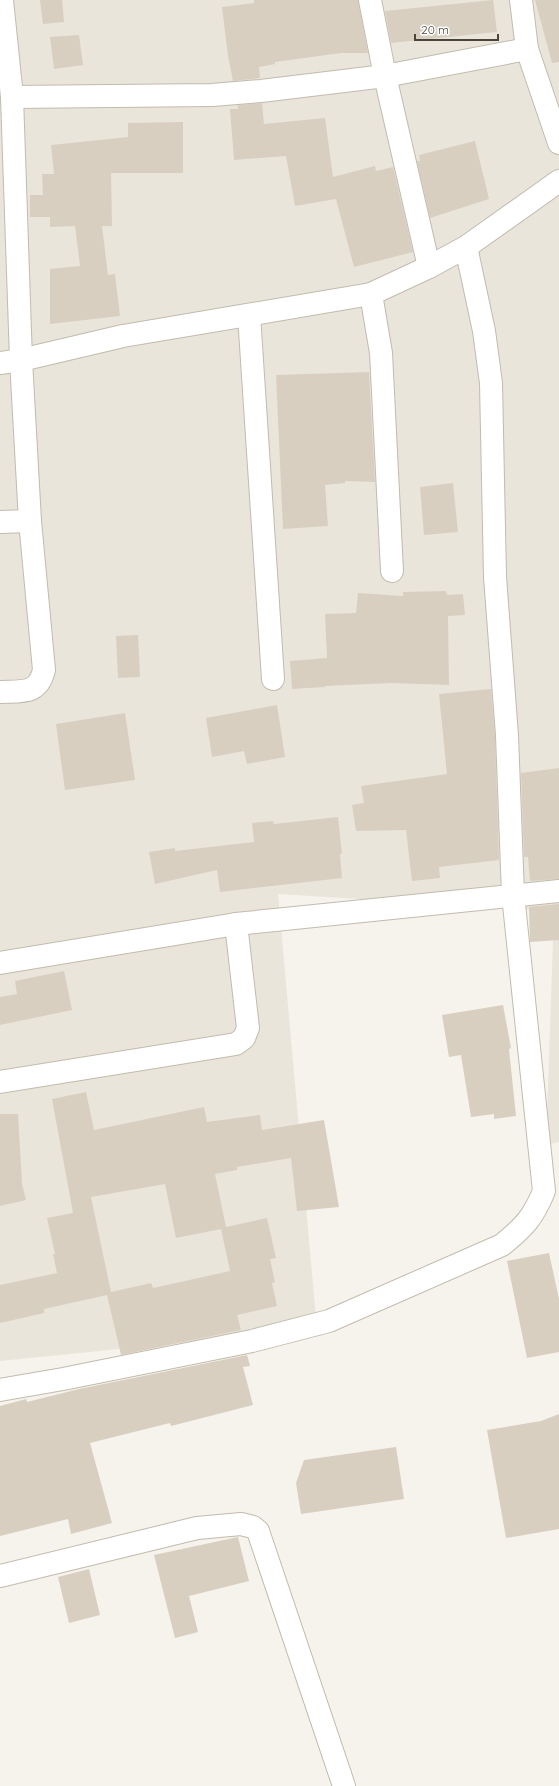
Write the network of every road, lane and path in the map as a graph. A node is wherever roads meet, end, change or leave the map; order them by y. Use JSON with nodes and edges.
{"nodes":[{"id":1,"x":2,"y":0,"type":"edge"},
{"id":2,"x":370,"y":0,"type":"edge"},
{"id":3,"x":521,"y":0,"type":"edge"},
{"id":4,"x":527,"y":49,"type":"junction"},
{"id":5,"x":385,"y":76,"type":"junction"},
{"id":6,"x":12,"y":97,"type":"junction"},
{"id":7,"x":559,"y":143,"type":"edge"},
{"id":8,"x":559,"y":181,"type":"edge"},
{"id":9,"x":466,"y":247,"type":"junction"},
{"id":10,"x":429,"y":267,"type":"junction"},
{"id":11,"x":371,"y":294,"type":"junction"},
{"id":12,"x":249,"y":315,"type":"junction"},
{"id":13,"x":10,"y":362,"type":"edge"},
{"id":14,"x":30,"y":521,"type":"junction"},
{"id":15,"x":0,"y":522,"type":"edge"},
{"id":16,"x":392,"y":571,"type":"dead end"},
{"id":17,"x":273,"y":679,"type":"dead end"},
{"id":18,"x":0,"y":692,"type":"edge"},
{"id":19,"x":559,"y":891,"type":"edge"},
{"id":20,"x":513,"y":895,"type":"junction"},
{"id":21,"x":236,"y":924,"type":"junction"},
{"id":22,"x":0,"y":963,"type":"edge"},
{"id":23,"x":0,"y":1082,"type":"edge"},
{"id":24,"x":0,"y":1390,"type":"edge"},
{"id":25,"x":0,"y":1576,"type":"edge"},
{"id":26,"x":344,"y":1786,"type":"edge"}],
"edges":[{"from":1,"to":6,"type":"street"},
{"from":2,"to":5,"type":"street"},
{"from":3,"to":4,"type":"street"},
{"from":4,"to":5,"type":"street"},
{"from":4,"to":7,"type":"street"},
{"from":5,"to":6,"type":"street"},
{"from":5,"to":10,"type":"street"},
{"from":6,"to":13,"type":"street"},
{"from":8,"to":9,"type":"street"},
{"from":9,"to":10,"type":"street"},
{"from":9,"to":20,"type":"street"},
{"from":10,"to":11,"type":"street"},
{"from":11,"to":12,"type":"street"},
{"from":11,"to":16,"type":"street"},
{"from":12,"to":13,"type":"street"},
{"from":12,"to":17,"type":"street"},
{"from":13,"to":14,"type":"street"},
{"from":14,"to":15,"type":"street"},
{"from":14,"to":18,"type":"street"},
{"from":19,"to":20,"type":"street"},
{"from":20,"to":21,"type":"street"},
{"from":20,"to":24,"type":"street"},
{"from":21,"to":22,"type":"street"},
{"from":21,"to":23,"type":"street"},
{"from":25,"to":26,"type":"street"}]}
